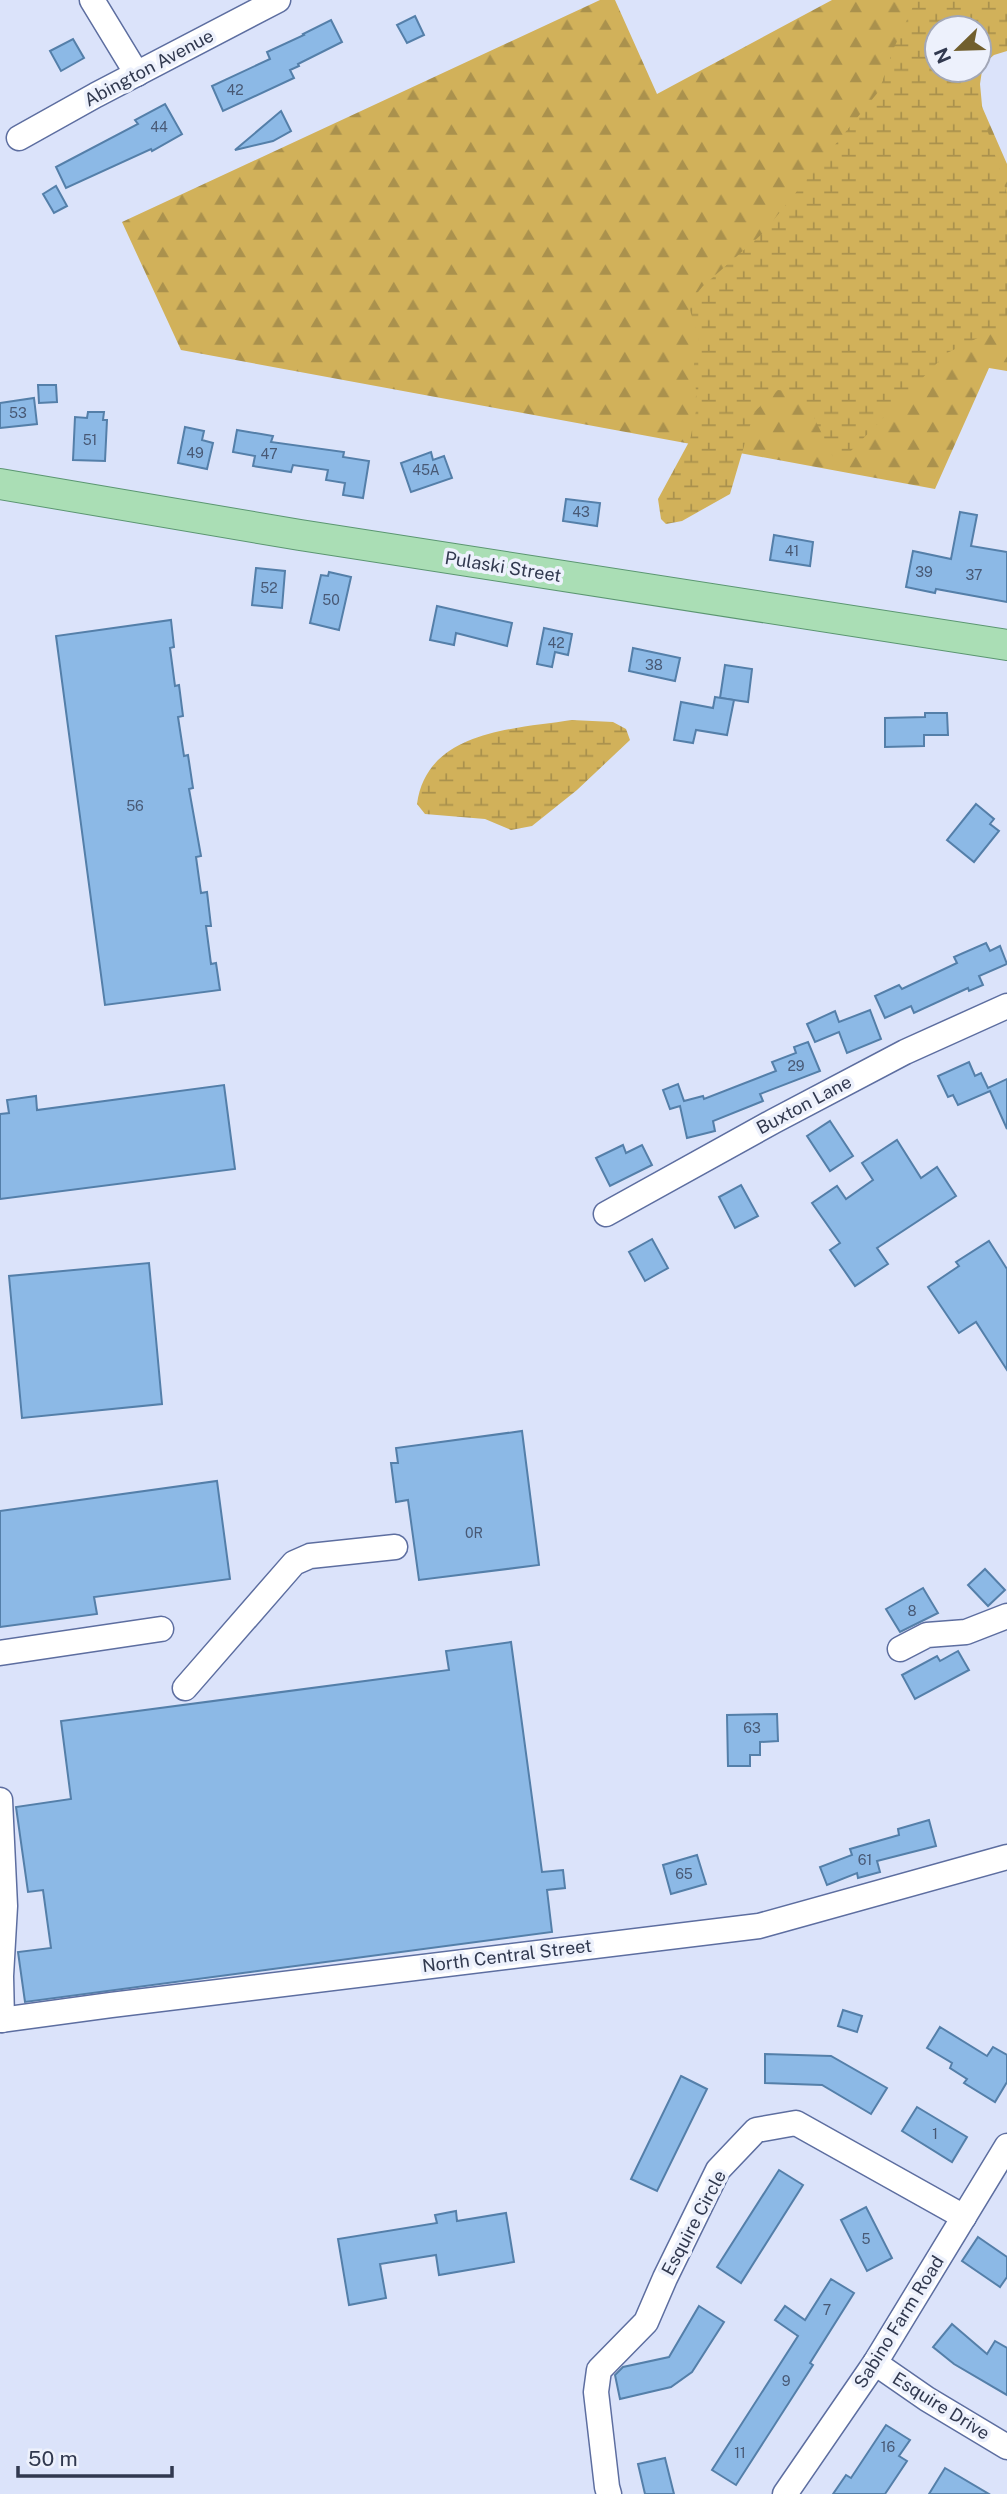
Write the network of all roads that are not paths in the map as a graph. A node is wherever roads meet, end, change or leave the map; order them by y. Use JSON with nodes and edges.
{"nodes":[{"id":1,"x":92,"y":0,"type":"edge"},
{"id":2,"x":278,"y":0,"type":"edge"},
{"id":3,"x":137,"y":74,"type":"junction"},
{"id":4,"x":19,"y":138,"type":"dead end"},
{"id":5,"x":0,"y":484,"type":"edge"},
{"id":6,"x":1007,"y":645,"type":"edge"},
{"id":7,"x":1007,"y":1006,"type":"edge"},
{"id":8,"x":606,"y":1214,"type":"dead end"},
{"id":9,"x":395,"y":1547,"type":"dead end"},
{"id":10,"x":1007,"y":1616,"type":"edge"},
{"id":11,"x":161,"y":1629,"type":"dead end"},
{"id":12,"x":900,"y":1649,"type":"dead end"},
{"id":13,"x":0,"y":1653,"type":"edge"},
{"id":14,"x":185,"y":1688,"type":"dead end"},
{"id":15,"x":0,"y":1800,"type":"edge"},
{"id":16,"x":1007,"y":1857,"type":"edge"},
{"id":17,"x":1,"y":2020,"type":"edge"},
{"id":18,"x":1007,"y":2146,"type":"edge"},
{"id":19,"x":964,"y":2217,"type":"junction"},
{"id":20,"x":875,"y":2363,"type":"junction"},
{"id":21,"x":1007,"y":2447,"type":"edge"},
{"id":22,"x":610,"y":2494,"type":"edge"},
{"id":23,"x":785,"y":2494,"type":"edge"}],
"edges":[{"from":1,"to":3,"type":"street"},
{"from":2,"to":3,"type":"street","name":"Abington Avenue"},
{"from":3,"to":4,"type":"street","name":"Abington Avenue"},
{"from":5,"to":6,"type":"main road","name":"Pulaski Street"},
{"from":7,"to":8,"type":"street","name":"Buxton Lane"},
{"from":9,"to":14,"type":"street"},
{"from":10,"to":12,"type":"street"},
{"from":11,"to":13,"type":"street"},
{"from":15,"to":17,"type":"street"},
{"from":16,"to":17,"type":"street","name":"North Central Street"},
{"from":18,"to":19,"type":"street","name":"Sabino Farm Road"},
{"from":19,"to":20,"type":"street","name":"Sabino Farm Road"},
{"from":19,"to":22,"type":"street","name":"Esquire Circle"},
{"from":20,"to":21,"type":"street","name":"Esquire Drive"},
{"from":20,"to":23,"type":"street","name":"Sabino Farm Road"}]}
